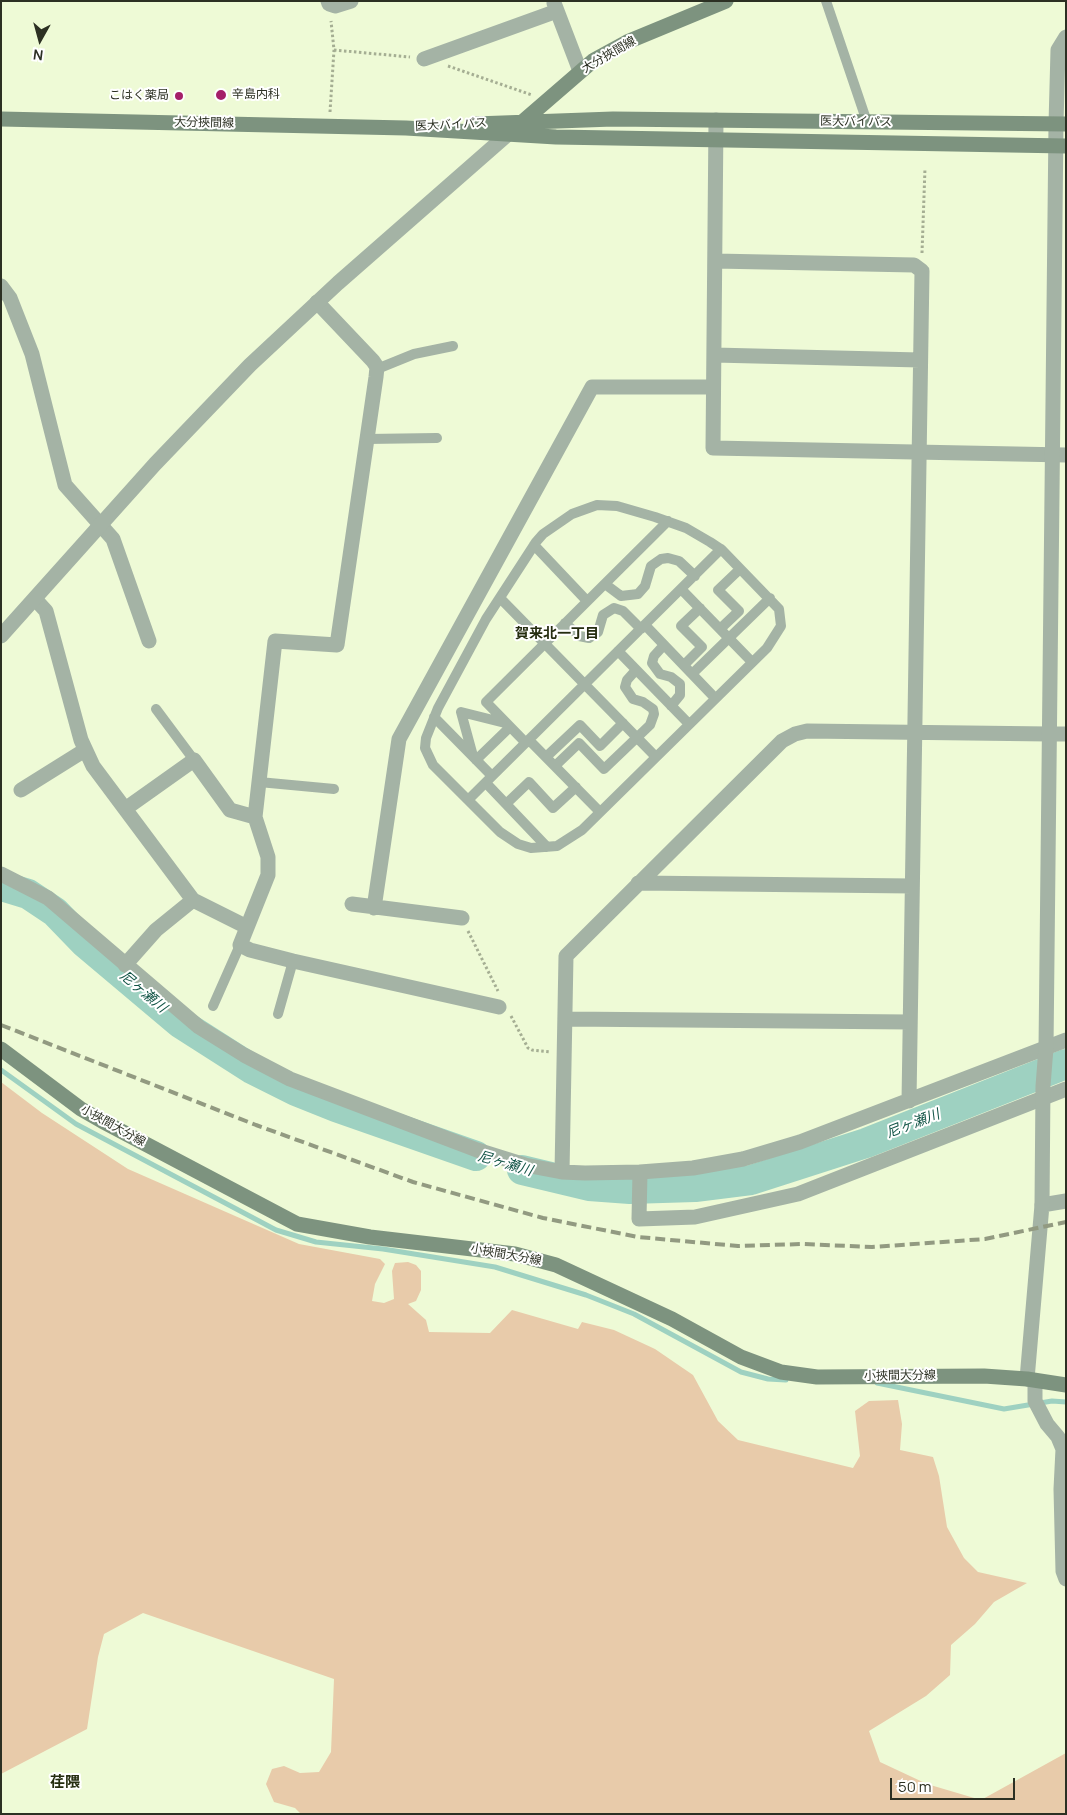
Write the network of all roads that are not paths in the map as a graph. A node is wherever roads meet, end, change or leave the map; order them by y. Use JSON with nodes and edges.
{"nodes":[{"id":1,"x":351,"y":1,"type":"edge"},
{"id":2,"x":726,"y":1,"type":"edge"},
{"id":3,"x":826,"y":1,"type":"edge"},
{"id":4,"x":329,"y":3,"type":"edge"},
{"id":5,"x":555,"y":6,"type":"edge"},
{"id":6,"x":1066,"y":37,"type":"edge"},
{"id":7,"x":424,"y":59,"type":"dead end"},
{"id":8,"x":580,"y":71,"type":"junction"},
{"id":9,"x":1,"y":119,"type":"edge"},
{"id":10,"x":716,"y":120,"type":"junction"},
{"id":11,"x":524,"y":121,"type":"junction"},
{"id":12,"x":867,"y":122,"type":"junction"},
{"id":13,"x":1061,"y":124,"type":"edge"},
{"id":14,"x":406,"y":128,"type":"junction"},
{"id":15,"x":508,"y":134,"type":"junction"},
{"id":16,"x":716,"y":141,"type":"junction"},
{"id":17,"x":1061,"y":146,"type":"edge"},
{"id":18,"x":715,"y":261,"type":"junction"},
{"id":19,"x":1,"y":286,"type":"edge"},
{"id":20,"x":317,"y":302,"type":"junction"},
{"id":21,"x":453,"y":346,"type":"dead end"},
{"id":22,"x":714,"y":355,"type":"junction"},
{"id":23,"x":920,"y":360,"type":"junction"},
{"id":24,"x":377,"y":369,"type":"junction"},
{"id":25,"x":713,"y":387,"type":"junction"},
{"id":26,"x":437,"y":438,"type":"dead end"},
{"id":27,"x":367,"y":439,"type":"junction"},
{"id":28,"x":919,"y":452,"type":"junction"},
{"id":29,"x":1059,"y":455,"type":"edge"},
{"id":30,"x":668,"y":521,"type":"junction"},
{"id":31,"x":101,"y":525,"type":"junction"},
{"id":32,"x":534,"y":545,"type":"junction"},
{"id":33,"x":721,"y":550,"type":"junction"},
{"id":34,"x":740,"y":569,"type":"junction"},
{"id":35,"x":695,"y":576,"type":"junction"},
{"id":36,"x":605,"y":584,"type":"junction"},
{"id":37,"x":681,"y":589,"type":"junction"},
{"id":38,"x":500,"y":598,"type":"junction"},
{"id":39,"x":770,"y":598,"type":"junction"},
{"id":40,"x":35,"y":599,"type":"junction"},
{"id":41,"x":587,"y":601,"type":"junction"},
{"id":42,"x":700,"y":608,"type":"junction"},
{"id":43,"x":565,"y":623,"type":"junction"},
{"id":44,"x":643,"y":627,"type":"junction"},
{"id":45,"x":720,"y":629,"type":"junction"},
{"id":46,"x":3,"y":630,"type":"edge"},
{"id":47,"x":729,"y":638,"type":"junction"},
{"id":48,"x":149,"y":642,"type":"dead end"},
{"id":49,"x":545,"y":644,"type":"junction"},
{"id":50,"x":664,"y":644,"type":"junction"},
{"id":51,"x":618,"y":651,"type":"junction"},
{"id":52,"x":752,"y":662,"type":"junction"},
{"id":53,"x":684,"y":665,"type":"junction"},
{"id":54,"x":636,"y":670,"type":"junction"},
{"id":55,"x":692,"y":674,"type":"junction"},
{"id":56,"x":586,"y":685,"type":"junction"},
{"id":57,"x":715,"y":698,"type":"junction"},
{"id":58,"x":671,"y":706,"type":"junction"},
{"id":59,"x":156,"y":709,"type":"dead end"},
{"id":60,"x":434,"y":717,"type":"junction"},
{"id":61,"x":623,"y":723,"type":"junction"},
{"id":62,"x":689,"y":724,"type":"junction"},
{"id":63,"x":508,"y":725,"type":"junction"},
{"id":64,"x":914,"y":731,"type":"junction"},
{"id":65,"x":1049,"y":734,"type":"junction"},
{"id":66,"x":1066,"y":734,"type":"edge"},
{"id":67,"x":637,"y":738,"type":"junction"},
{"id":68,"x":528,"y":741,"type":"junction"},
{"id":69,"x":85,"y":750,"type":"junction"},
{"id":70,"x":546,"y":757,"type":"junction"},
{"id":71,"x":656,"y":757,"type":"junction"},
{"id":72,"x":474,"y":758,"type":"junction"},
{"id":73,"x":194,"y":760,"type":"junction"},
{"id":74,"x":555,"y":766,"type":"junction"},
{"id":75,"x":489,"y":780,"type":"junction"},
{"id":76,"x":259,"y":782,"type":"junction"},
{"id":77,"x":576,"y":787,"type":"junction"},
{"id":78,"x":21,"y":790,"type":"dead end"},
{"id":79,"x":334,"y":790,"type":"dead end"},
{"id":80,"x":468,"y":800,"type":"junction"},
{"id":81,"x":506,"y":804,"type":"junction"},
{"id":82,"x":125,"y":809,"type":"junction"},
{"id":83,"x":600,"y":812,"type":"junction"},
{"id":84,"x":255,"y":817,"type":"junction"},
{"id":85,"x":547,"y":847,"type":"junction"},
{"id":86,"x":1,"y":874,"type":"edge"},
{"id":87,"x":638,"y":883,"type":"junction"},
{"id":88,"x":912,"y":886,"type":"junction"},
{"id":89,"x":193,"y":900,"type":"junction"},
{"id":90,"x":352,"y":904,"type":"dead end"},
{"id":91,"x":374,"y":908,"type":"junction"},
{"id":92,"x":462,"y":918,"type":"dead end"},
{"id":93,"x":247,"y":927,"type":"junction"},
{"id":94,"x":240,"y":945,"type":"junction"},
{"id":95,"x":293,"y":961,"type":"junction"},
{"id":96,"x":125,"y":965,"type":"junction"},
{"id":97,"x":213,"y":1006,"type":"dead end"},
{"id":98,"x":498,"y":1007,"type":"dead end"},
{"id":99,"x":278,"y":1014,"type":"dead end"},
{"id":100,"x":566,"y":1019,"type":"junction"},
{"id":101,"x":910,"y":1022,"type":"junction"},
{"id":102,"x":1066,"y":1040,"type":"edge"},
{"id":103,"x":1,"y":1050,"type":"edge"},
{"id":104,"x":1045,"y":1051,"type":"junction"},
{"id":105,"x":1066,"y":1089,"type":"edge"},
{"id":106,"x":1043,"y":1092,"type":"junction"},
{"id":107,"x":909,"y":1101,"type":"junction"},
{"id":108,"x":562,"y":1172,"type":"junction"},
{"id":109,"x":640,"y":1178,"type":"junction"},
{"id":110,"x":1066,"y":1201,"type":"edge"},
{"id":111,"x":1042,"y":1205,"type":"junction"},
{"id":112,"x":1031,"y":1380,"type":"junction"},
{"id":113,"x":1066,"y":1385,"type":"edge"},
{"id":114,"x":1066,"y":1580,"type":"edge"}],
"edges":[{"from":1,"to":4,"type":"street"},
{"from":2,"to":8,"type":"main road","name":"大分挾間線"},
{"from":3,"to":12,"type":"lane"},
{"from":5,"to":7,"type":"street"},
{"from":5,"to":8,"type":"street"},
{"from":6,"to":13,"type":"street"},
{"from":8,"to":11,"type":"main road","name":"大分挾間線"},
{"from":9,"to":14,"type":"main road","name":"大分挾間線"},
{"from":10,"to":11,"type":"main road","name":"医大バイパス"},
{"from":10,"to":12,"type":"main road","name":"医大バイパス"},
{"from":10,"to":16,"type":"street"},
{"from":11,"to":14,"type":"main road","name":"医大バイパス"},
{"from":11,"to":15,"type":"main road","name":"大分挾間線"},
{"from":12,"to":13,"type":"main road","name":"医大バイパス"},
{"from":13,"to":17,"type":"street"},
{"from":14,"to":15,"type":"main road","name":"医大バイパス"},
{"from":15,"to":16,"type":"main road","name":"医大バイパス"},
{"from":15,"to":20,"type":"street"},
{"from":16,"to":17,"type":"main road","name":"医大バイパス"},
{"from":16,"to":18,"type":"street"},
{"from":17,"to":29,"type":"street"},
{"from":18,"to":22,"type":"street"},
{"from":18,"to":23,"type":"street"},
{"from":19,"to":31,"type":"street"},
{"from":20,"to":24,"type":"street"},
{"from":20,"to":31,"type":"street"},
{"from":21,"to":24,"type":"lane"},
{"from":22,"to":23,"type":"street"},
{"from":22,"to":25,"type":"street"},
{"from":23,"to":28,"type":"street"},
{"from":24,"to":27,"type":"street"},
{"from":25,"to":28,"type":"street"},
{"from":25,"to":91,"type":"street"},
{"from":26,"to":27,"type":"lane"},
{"from":27,"to":76,"type":"street"},
{"from":28,"to":29,"type":"street"},
{"from":28,"to":64,"type":"street"},
{"from":29,"to":65,"type":"street"},
{"from":30,"to":32,"type":"lane"},
{"from":30,"to":33,"type":"lane"},
{"from":30,"to":36,"type":"lane"},
{"from":31,"to":40,"type":"street"},
{"from":31,"to":48,"type":"street"},
{"from":32,"to":38,"type":"lane"},
{"from":32,"to":41,"type":"lane"},
{"from":33,"to":34,"type":"lane"},
{"from":33,"to":35,"type":"lane"},
{"from":34,"to":39,"type":"lane"},
{"from":34,"to":45,"type":"lane"},
{"from":35,"to":36,"type":"lane"},
{"from":35,"to":37,"type":"lane"},
{"from":36,"to":41,"type":"lane"},
{"from":37,"to":42,"type":"lane"},
{"from":37,"to":44,"type":"lane"},
{"from":38,"to":49,"type":"lane"},
{"from":38,"to":60,"type":"lane"},
{"from":39,"to":47,"type":"lane"},
{"from":39,"to":52,"type":"lane"},
{"from":40,"to":46,"type":"street"},
{"from":40,"to":69,"type":"street"},
{"from":41,"to":43,"type":"lane"},
{"from":42,"to":45,"type":"lane"},
{"from":42,"to":53,"type":"lane"},
{"from":43,"to":44,"type":"lane"},
{"from":43,"to":49,"type":"lane"},
{"from":44,"to":50,"type":"lane"},
{"from":44,"to":51,"type":"lane"},
{"from":45,"to":47,"type":"lane"},
{"from":47,"to":52,"type":"lane"},
{"from":47,"to":55,"type":"lane"},
{"from":49,"to":56,"type":"lane"},
{"from":49,"to":63,"type":"lane"},
{"from":50,"to":53,"type":"lane"},
{"from":50,"to":58,"type":"lane"},
{"from":51,"to":54,"type":"lane"},
{"from":51,"to":56,"type":"lane"},
{"from":52,"to":57,"type":"lane"},
{"from":53,"to":55,"type":"lane"},
{"from":54,"to":58,"type":"lane"},
{"from":54,"to":67,"type":"lane"},
{"from":55,"to":57,"type":"lane"},
{"from":56,"to":61,"type":"lane"},
{"from":56,"to":68,"type":"lane"},
{"from":57,"to":62,"type":"lane"},
{"from":58,"to":62,"type":"lane"},
{"from":59,"to":73,"type":"lane"},
{"from":60,"to":72,"type":"lane"},
{"from":60,"to":80,"type":"lane"},
{"from":61,"to":67,"type":"lane"},
{"from":61,"to":70,"type":"lane"},
{"from":62,"to":71,"type":"lane"},
{"from":63,"to":68,"type":"lane"},
{"from":63,"to":72,"type":"lane"},
{"from":63,"to":72,"type":"lane"},
{"from":64,"to":65,"type":"street"},
{"from":64,"to":87,"type":"street"},
{"from":64,"to":88,"type":"street"},
{"from":65,"to":66,"type":"street"},
{"from":65,"to":104,"type":"street"},
{"from":67,"to":71,"type":"lane"},
{"from":67,"to":74,"type":"lane"},
{"from":68,"to":70,"type":"lane"},
{"from":68,"to":75,"type":"lane"},
{"from":69,"to":78,"type":"street"},
{"from":69,"to":82,"type":"street"},
{"from":70,"to":74,"type":"lane"},
{"from":71,"to":83,"type":"lane"},
{"from":72,"to":75,"type":"lane"},
{"from":73,"to":82,"type":"street"},
{"from":73,"to":84,"type":"street"},
{"from":74,"to":77,"type":"lane"},
{"from":75,"to":80,"type":"lane"},
{"from":75,"to":81,"type":"lane"},
{"from":76,"to":79,"type":"lane"},
{"from":76,"to":84,"type":"street"},
{"from":77,"to":81,"type":"lane"},
{"from":77,"to":83,"type":"lane"},
{"from":80,"to":85,"type":"lane"},
{"from":81,"to":85,"type":"lane"},
{"from":82,"to":89,"type":"street"},
{"from":83,"to":85,"type":"lane"},
{"from":84,"to":93,"type":"street"},
{"from":86,"to":96,"type":"street"},
{"from":87,"to":88,"type":"street"},
{"from":87,"to":100,"type":"street"},
{"from":88,"to":101,"type":"street"},
{"from":89,"to":93,"type":"street"},
{"from":89,"to":96,"type":"street"},
{"from":90,"to":91,"type":"street"},
{"from":91,"to":92,"type":"street"},
{"from":93,"to":94,"type":"street"},
{"from":94,"to":95,"type":"street"},
{"from":94,"to":97,"type":"lane"},
{"from":95,"to":98,"type":"street"},
{"from":95,"to":99,"type":"lane"},
{"from":96,"to":108,"type":"street"},
{"from":100,"to":101,"type":"street"},
{"from":100,"to":108,"type":"street"},
{"from":101,"to":107,"type":"street"},
{"from":102,"to":104,"type":"street"},
{"from":103,"to":112,"type":"main road","name":"小挾間大分線"},
{"from":104,"to":106,"type":"street"},
{"from":104,"to":107,"type":"street"},
{"from":105,"to":106,"type":"street"},
{"from":106,"to":109,"type":"street"},
{"from":106,"to":111,"type":"street"},
{"from":107,"to":109,"type":"street"},
{"from":108,"to":109,"type":"street"},
{"from":110,"to":111,"type":"street"},
{"from":111,"to":112,"type":"street"},
{"from":112,"to":113,"type":"main road","name":"小挾間大分線"},
{"from":112,"to":114,"type":"street"}]}
